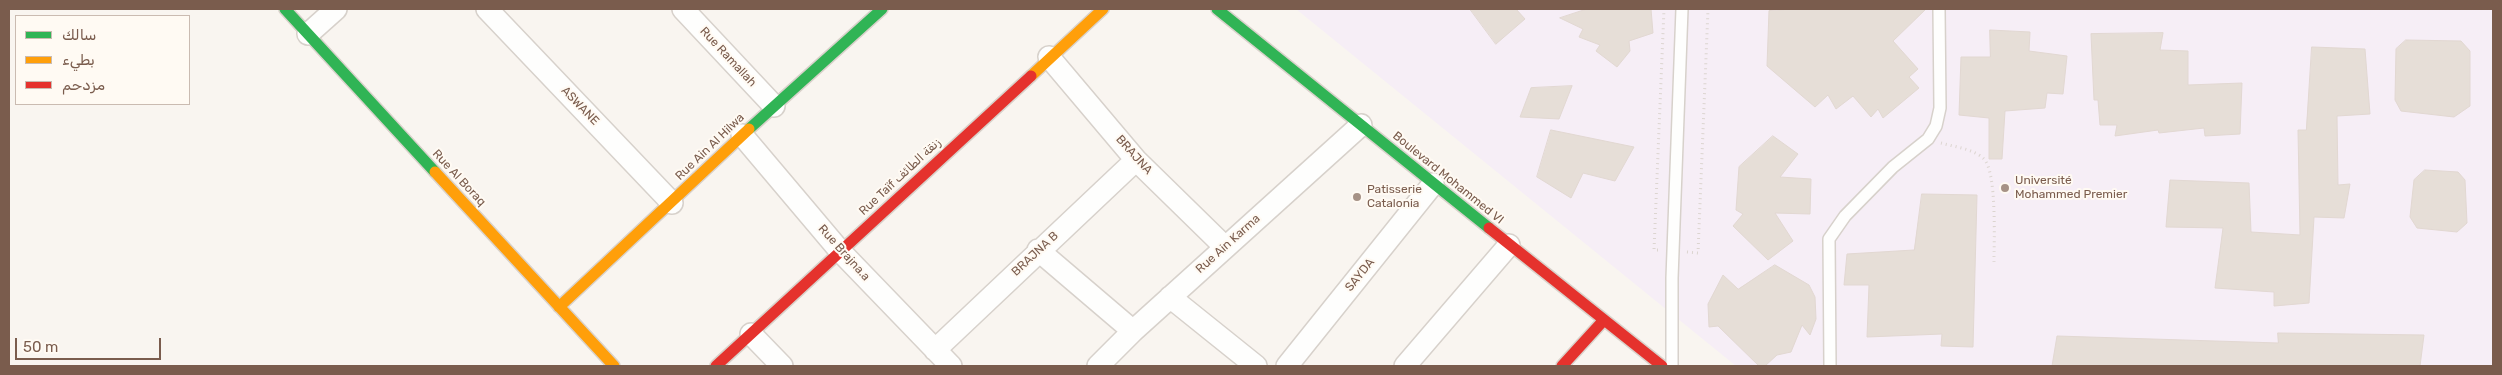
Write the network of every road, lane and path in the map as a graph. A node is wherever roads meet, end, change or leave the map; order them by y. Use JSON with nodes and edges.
{"nodes":[{"id":1,"x":286,"y":9,"type":"edge"},
{"id":2,"x":336,"y":9,"type":"edge"},
{"id":3,"x":487,"y":9,"type":"edge"},
{"id":4,"x":683,"y":9,"type":"edge"},
{"id":5,"x":882,"y":9,"type":"edge"},
{"id":6,"x":1103,"y":9,"type":"edge"},
{"id":7,"x":1217,"y":9,"type":"edge"},
{"id":8,"x":1682,"y":9,"type":"edge"},
{"id":9,"x":1939,"y":9,"type":"edge"},
{"id":10,"x":308,"y":34,"type":"junction"},
{"id":11,"x":1049,"y":57,"type":"junction"},
{"id":12,"x":774,"y":106,"type":"junction"},
{"id":13,"x":1361,"y":125,"type":"junction"},
{"id":14,"x":742,"y":135,"type":"junction"},
{"id":15,"x":1928,"y":138,"type":"junction"},
{"id":16,"x":1136,"y":160,"type":"junction"},
{"id":17,"x":1433,"y":184,"type":"junction"},
{"id":18,"x":672,"y":202,"type":"junction"},
{"id":19,"x":1509,"y":245,"type":"junction"},
{"id":20,"x":1224,"y":247,"type":"junction"},
{"id":21,"x":1038,"y":250,"type":"junction"},
{"id":22,"x":840,"y":251,"type":"junction"},
{"id":23,"x":1994,"y":263,"type":"dead end"},
{"id":24,"x":1170,"y":297,"type":"junction"},
{"id":25,"x":559,"y":307,"type":"junction"},
{"id":26,"x":1603,"y":321,"type":"junction"},
{"id":27,"x":1134,"y":330,"type":"junction"},
{"id":28,"x":751,"y":334,"type":"junction"},
{"id":29,"x":935,"y":350,"type":"junction"},
{"id":30,"x":1105,"y":364,"type":"edge"},
{"id":31,"x":614,"y":366,"type":"edge"},
{"id":32,"x":716,"y":366,"type":"edge"},
{"id":33,"x":782,"y":366,"type":"edge"},
{"id":34,"x":951,"y":366,"type":"edge"},
{"id":35,"x":1256,"y":366,"type":"edge"},
{"id":36,"x":1287,"y":366,"type":"edge"},
{"id":37,"x":1405,"y":366,"type":"edge"},
{"id":38,"x":1562,"y":366,"type":"edge"},
{"id":39,"x":1662,"y":366,"type":"edge"},
{"id":40,"x":1672,"y":366,"type":"edge"},
{"id":41,"x":1830,"y":366,"type":"edge"}],
"edges":[{"from":1,"to":10,"type":"street","name":"Rue Al Boraq"},
{"from":2,"to":10,"type":"street"},
{"from":3,"to":18,"type":"street","name":"ASWANE"},
{"from":4,"to":12,"type":"street","name":"Rue Ramallah"},
{"from":5,"to":12,"type":"street","name":"Rue Ain Al Hilwa"},
{"from":6,"to":11,"type":"street","name":"Rue Taïf زنقة الطائف"},
{"from":7,"to":13,"type":"street","name":"Boulevard Mohammed VI"},
{"from":8,"to":40,"type":"lane"},
{"from":9,"to":15,"type":"lane"},
{"from":10,"to":25,"type":"street","name":"Rue Al Boraq"},
{"from":11,"to":16,"type":"street","name":"BRAJNA"},
{"from":11,"to":22,"type":"street","name":"Rue Taïf زنقة الطائف"},
{"from":12,"to":14,"type":"street","name":"Rue Ain Al Hilwa"},
{"from":13,"to":17,"type":"street","name":"Boulevard Mohammed VI"},
{"from":13,"to":20,"type":"street","name":"Rue Ain Karma"},
{"from":14,"to":18,"type":"street","name":"Rue Ain Al Hilwa"},
{"from":14,"to":22,"type":"street","name":"Rue Brajna.a"},
{"from":15,"to":23,"type":"path"},
{"from":15,"to":41,"type":"lane"},
{"from":16,"to":20,"type":"street","name":"BRAJNA"},
{"from":16,"to":21,"type":"street","name":"BRAJNA B"},
{"from":17,"to":19,"type":"street","name":"Boulevard Mohammed VI"},
{"from":17,"to":36,"type":"street","name":"SAYDA"},
{"from":18,"to":25,"type":"street","name":"Rue Ain Al Hilwa"},
{"from":19,"to":26,"type":"street","name":"Boulevard Mohammed VI"},
{"from":19,"to":37,"type":"street"},
{"from":20,"to":24,"type":"street","name":"Rue Ain Karma"},
{"from":21,"to":27,"type":"street"},
{"from":21,"to":29,"type":"street","name":"BRAJNA B"},
{"from":22,"to":28,"type":"street","name":"Rue Taïf زنقة الطائف"},
{"from":22,"to":29,"type":"street","name":"Rue Brajna.a"},
{"from":24,"to":27,"type":"street","name":"Rue Ain Karma"},
{"from":24,"to":35,"type":"street"},
{"from":25,"to":31,"type":"street","name":"Rue Al Boraq"},
{"from":26,"to":38,"type":"street"},
{"from":26,"to":39,"type":"street","name":"Boulevard Mohammed VI"},
{"from":27,"to":30,"type":"street","name":"Rue Ain Karma"},
{"from":28,"to":32,"type":"street","name":"Rue Taïf زنقة الطائف"},
{"from":28,"to":33,"type":"street"},
{"from":29,"to":34,"type":"street","name":"Rue Brajna.a"}]}
